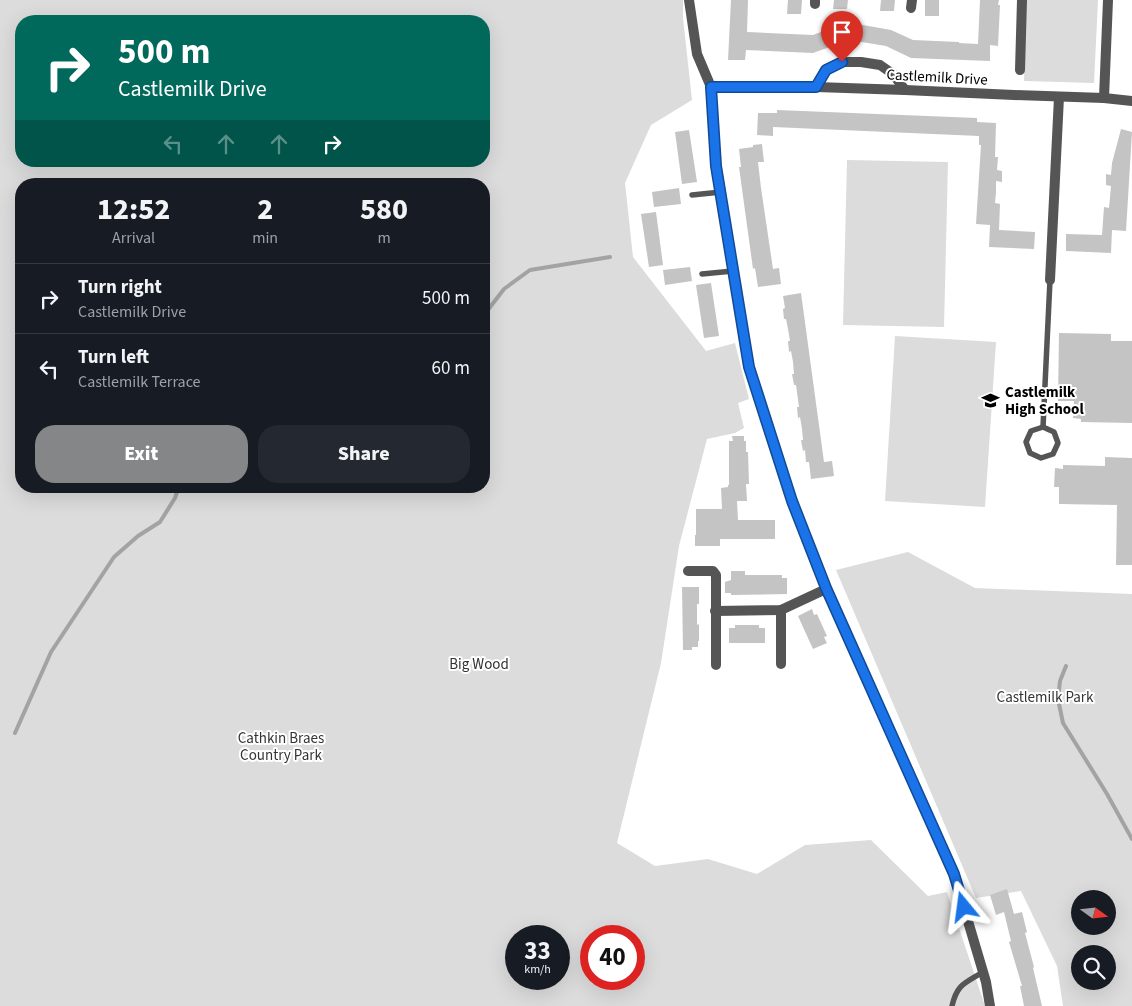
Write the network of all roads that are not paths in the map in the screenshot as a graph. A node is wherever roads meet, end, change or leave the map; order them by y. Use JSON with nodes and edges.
{"nodes":[{"id":1,"x":689,"y":0,"type":"edge"},
{"id":2,"x":1022,"y":0,"type":"edge"},
{"id":3,"x":1108,"y":0,"type":"edge"},
{"id":4,"x":1020,"y":70,"type":"dead end"},
{"id":5,"x":711,"y":87,"type":"junction"},
{"id":6,"x":816,"y":87,"type":"junction"},
{"id":7,"x":905,"y":90,"type":"junction"},
{"id":8,"x":1059,"y":97,"type":"junction"},
{"id":9,"x":1104,"y":98,"type":"junction"},
{"id":10,"x":1132,"y":101,"type":"edge"},
{"id":11,"x":721,"y":192,"type":"junction"},
{"id":12,"x":692,"y":195,"type":"dead end"},
{"id":13,"x":733,"y":271,"type":"junction"},
{"id":14,"x":702,"y":274,"type":"dead end"},
{"id":15,"x":1050,"y":280,"type":"joint"},
{"id":16,"x":1042,"y":426,"type":"junction"},
{"id":17,"x":688,"y":571,"type":"dead end"},
{"id":18,"x":826,"y":588,"type":"junction"},
{"id":19,"x":781,"y":610,"type":"junction"},
{"id":20,"x":715,"y":611,"type":"junction"},
{"id":21,"x":781,"y":664,"type":"dead end"},
{"id":22,"x":716,"y":665,"type":"dead end"},
{"id":23,"x":983,"y":972,"type":"junction"},
{"id":24,"x":952,"y":1006,"type":"edge"},
{"id":25,"x":990,"y":1006,"type":"edge"}],
"edges":[{"from":1,"to":5,"type":"street"},
{"from":2,"to":4,"type":"street"},
{"from":3,"to":9,"type":"street"},
{"from":5,"to":6,"type":"street","name":"Castlemilk Drive"},
{"from":5,"to":11,"type":"street"},
{"from":6,"to":7,"type":"street","name":"Castlemilk Drive"},
{"from":6,"to":7,"type":"street"},
{"from":7,"to":8,"type":"street","name":"Castlemilk Drive"},
{"from":8,"to":9,"type":"street","name":"Castlemilk Drive"},
{"from":8,"to":15,"type":"street"},
{"from":9,"to":10,"type":"street","name":"Castlemilk Drive"},
{"from":11,"to":12,"type":"lane"},
{"from":11,"to":13,"type":"street"},
{"from":13,"to":14,"type":"lane"},
{"from":13,"to":18,"type":"street"},
{"from":15,"to":16,"type":"lane"},
{"from":16,"to":16,"type":"lane"},
{"from":17,"to":20,"type":"street"},
{"from":18,"to":19,"type":"street"},
{"from":18,"to":23,"type":"street"},
{"from":19,"to":20,"type":"street"},
{"from":19,"to":21,"type":"street"},
{"from":20,"to":22,"type":"street"},
{"from":23,"to":24,"type":"lane"},
{"from":23,"to":25,"type":"street"}]}
